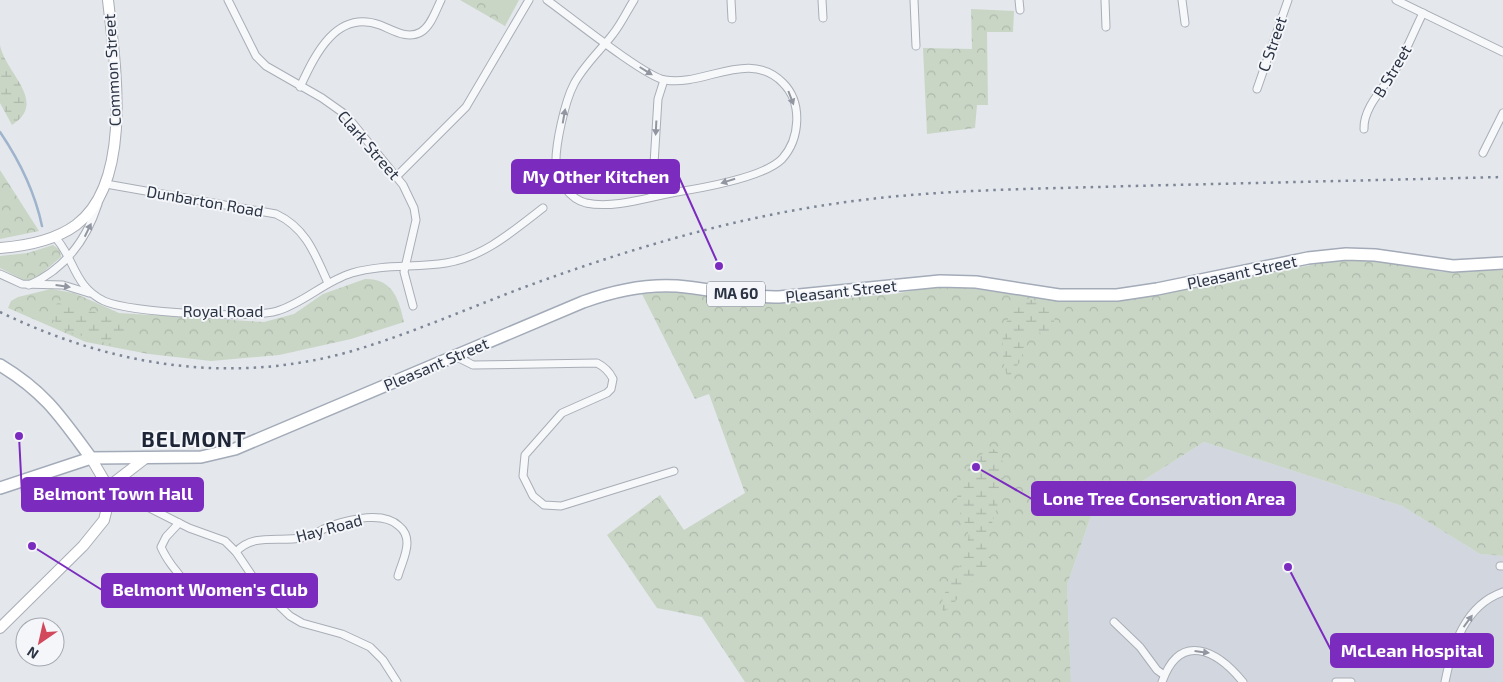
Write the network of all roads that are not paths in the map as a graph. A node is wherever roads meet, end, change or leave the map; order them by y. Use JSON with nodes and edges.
{"nodes":[{"id":1,"x":108,"y":0,"type":"edge"},
{"id":2,"x":228,"y":0,"type":"edge"},
{"id":3,"x":441,"y":0,"type":"edge"},
{"id":4,"x":529,"y":0,"type":"edge"},
{"id":5,"x":547,"y":0,"type":"edge"},
{"id":6,"x":634,"y":0,"type":"edge"},
{"id":7,"x":731,"y":0,"type":"edge"},
{"id":8,"x":822,"y":0,"type":"edge"},
{"id":9,"x":914,"y":0,"type":"edge"},
{"id":10,"x":1019,"y":0,"type":"edge"},
{"id":11,"x":1105,"y":0,"type":"edge"},
{"id":12,"x":1182,"y":0,"type":"edge"},
{"id":13,"x":1288,"y":0,"type":"edge"},
{"id":14,"x":1396,"y":0,"type":"edge"},
{"id":15,"x":1020,"y":10,"type":"dead end"},
{"id":16,"x":1423,"y":13,"type":"junction"},
{"id":17,"x":823,"y":18,"type":"dead end"},
{"id":18,"x":732,"y":19,"type":"dead end"},
{"id":19,"x":1185,"y":23,"type":"dead end"},
{"id":20,"x":1106,"y":27,"type":"dead end"},
{"id":21,"x":606,"y":43,"type":"junction"},
{"id":22,"x":916,"y":46,"type":"dead end"},
{"id":23,"x":1503,"y":52,"type":"edge"},
{"id":24,"x":664,"y":80,"type":"junction"},
{"id":25,"x":300,"y":86,"type":"junction"},
{"id":26,"x":1257,"y":89,"type":"dead end"},
{"id":27,"x":1503,"y":113,"type":"edge"},
{"id":28,"x":1364,"y":129,"type":"dead end"},
{"id":29,"x":1484,"y":153,"type":"dead end"},
{"id":30,"x":397,"y":176,"type":"junction"},
{"id":31,"x":106,"y":184,"type":"junction"},
{"id":32,"x":652,"y":196,"type":"junction"},
{"id":33,"x":100,"y":198,"type":"junction"},
{"id":34,"x":543,"y":208,"type":"dead end"},
{"id":35,"x":54,"y":236,"type":"junction"},
{"id":36,"x":0,"y":248,"type":"edge"},
{"id":37,"x":69,"y":258,"type":"junction"},
{"id":38,"x":1503,"y":263,"type":"edge"},
{"id":39,"x":405,"y":267,"type":"junction"},
{"id":40,"x":0,"y":274,"type":"edge"},
{"id":41,"x":328,"y":282,"type":"junction"},
{"id":42,"x":29,"y":285,"type":"junction"},
{"id":43,"x":94,"y":295,"type":"junction"},
{"id":44,"x":412,"y":306,"type":"dead end"},
{"id":45,"x":455,"y":356,"type":"junction"},
{"id":46,"x":0,"y":366,"type":"edge"},
{"id":47,"x":148,"y":457,"type":"junction"},
{"id":48,"x":91,"y":458,"type":"junction"},
{"id":49,"x":674,"y":471,"type":"dead end"},
{"id":50,"x":108,"y":487,"type":"junction"},
{"id":51,"x":0,"y":488,"type":"edge"},
{"id":52,"x":179,"y":523,"type":"junction"},
{"id":53,"x":236,"y":552,"type":"junction"},
{"id":54,"x":398,"y":576,"type":"dead end"},
{"id":55,"x":259,"y":586,"type":"junction"},
{"id":56,"x":1503,"y":592,"type":"edge"},
{"id":57,"x":1114,"y":622,"type":"dead end"},
{"id":58,"x":0,"y":628,"type":"edge"},
{"id":59,"x":1163,"y":679,"type":"edge"},
{"id":60,"x":397,"y":682,"type":"edge"},
{"id":61,"x":1242,"y":682,"type":"edge"},
{"id":62,"x":1336,"y":682,"type":"edge"},
{"id":63,"x":1351,"y":682,"type":"edge"},
{"id":64,"x":1445,"y":682,"type":"edge"}],
"edges":[{"from":1,"to":31,"type":"main road","name":"Common Street"},
{"from":2,"to":25,"type":"street","name":"Clark Street"},
{"from":3,"to":25,"type":"street"},
{"from":4,"to":30,"type":"street"},
{"from":5,"to":21,"type":"street"},
{"from":6,"to":21,"type":"street"},
{"from":7,"to":18,"type":"street"},
{"from":8,"to":17,"type":"street"},
{"from":9,"to":22,"type":"street"},
{"from":10,"to":15,"type":"street"},
{"from":11,"to":20,"type":"street"},
{"from":12,"to":19,"type":"street"},
{"from":13,"to":26,"type":"street","name":"C Street"},
{"from":14,"to":16,"type":"street"},
{"from":16,"to":23,"type":"street"},
{"from":16,"to":28,"type":"street","name":"B Street"},
{"from":21,"to":24,"type":"street","one_way":true},
{"from":32,"to":21,"type":"street","one_way":true},
{"from":24,"to":32,"type":"street","one_way":true},
{"from":24,"to":32,"type":"street","one_way":true},
{"from":25,"to":30,"type":"street","name":"Clark Street"},
{"from":27,"to":29,"type":"street"},
{"from":30,"to":39,"type":"street","name":"Clark Street"},
{"from":31,"to":33,"type":"main road","name":"Common Street"},
{"from":31,"to":41,"type":"street","name":"Dunbarton Road"},
{"from":33,"to":35,"type":"main road","name":"Common Street"},
{"from":37,"to":33,"type":"street","name":"Common Street","one_way":true},
{"from":34,"to":39,"type":"street","name":"Royal Road"},
{"from":35,"to":36,"type":"main road","name":"Common Street"},
{"from":35,"to":37,"type":"street","name":"Royal Road"},
{"from":37,"to":42,"type":"street","name":"Common Street"},
{"from":37,"to":43,"type":"street","name":"Royal Road"},
{"from":38,"to":45,"type":"main road","name":"Pleasant Street","number":"MA 60"},
{"from":39,"to":41,"type":"street","name":"Royal Road"},
{"from":39,"to":44,"type":"street","name":"Clark Street"},
{"from":40,"to":42,"type":"street"},
{"from":41,"to":43,"type":"street","name":"Royal Road"},
{"from":42,"to":43,"type":"street","name":"Royal Road","one_way":true},
{"from":45,"to":47,"type":"main road","name":"Pleasant Street","number":"MA 60"},
{"from":45,"to":49,"type":"street"},
{"from":46,"to":48,"type":"main road"},
{"from":47,"to":48,"type":"main road","name":"Pleasant Street","number":"MA 60"},
{"from":47,"to":50,"type":"main road"},
{"from":48,"to":50,"type":"main road"},
{"from":48,"to":51,"type":"main road","name":"Pleasant Street","number":"MA 60"},
{"from":50,"to":52,"type":"street"},
{"from":50,"to":58,"type":"main road"},
{"from":52,"to":53,"type":"street"},
{"from":52,"to":55,"type":"street"},
{"from":53,"to":54,"type":"street","name":"Hay Road"},
{"from":53,"to":55,"type":"street"},
{"from":55,"to":60,"type":"street"},
{"from":64,"to":56,"type":"street","one_way":true},
{"from":57,"to":59,"type":"street"},
{"from":59,"to":61,"type":"street","one_way":true},
{"from":62,"to":63,"type":"street"}]}
